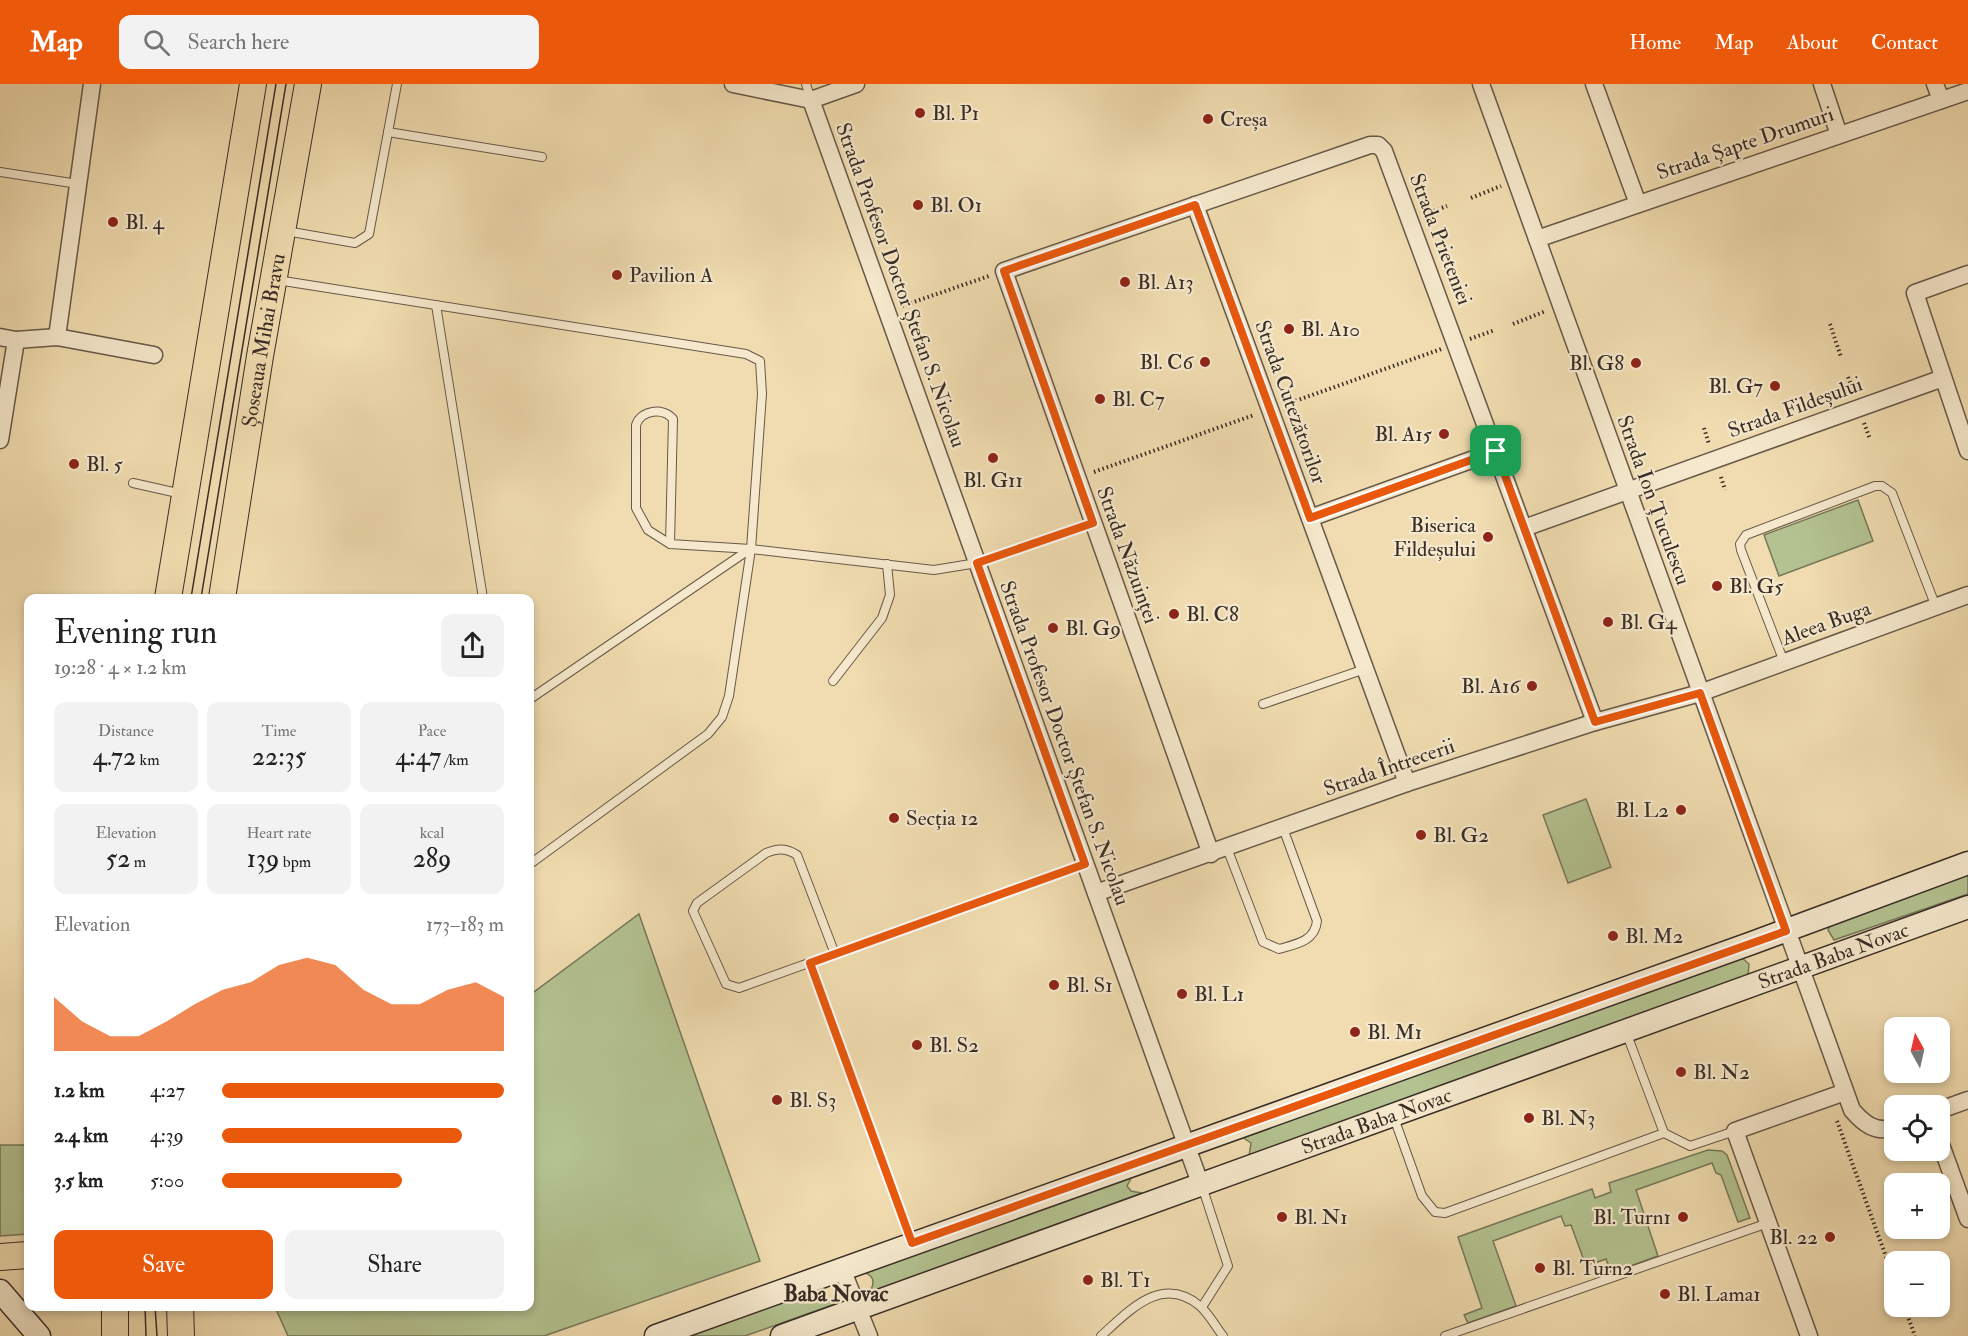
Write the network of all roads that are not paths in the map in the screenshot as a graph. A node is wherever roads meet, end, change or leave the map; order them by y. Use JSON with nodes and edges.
{"nodes":[{"id":1,"x":92,"y":84,"type":"edge"},
{"id":2,"x":253,"y":84,"type":"edge"},
{"id":3,"x":308,"y":84,"type":"edge"},
{"id":4,"x":397,"y":84,"type":"edge"},
{"id":5,"x":733,"y":84,"type":"edge"},
{"id":6,"x":856,"y":84,"type":"edge"},
{"id":7,"x":1481,"y":84,"type":"edge"},
{"id":8,"x":1594,"y":84,"type":"edge"},
{"id":9,"x":1822,"y":84,"type":"edge"},
{"id":10,"x":1935,"y":84,"type":"edge"},
{"id":11,"x":1968,"y":91,"type":"edge"},
{"id":12,"x":809,"y":92,"type":"edge"},
{"id":13,"x":1941,"y":100,"type":"junction"},
{"id":14,"x":388,"y":132,"type":"junction"},
{"id":15,"x":1839,"y":135,"type":"junction"},
{"id":16,"x":542,"y":157,"type":"dead end"},
{"id":17,"x":0,"y":172,"type":"edge"},
{"id":18,"x":78,"y":184,"type":"junction"},
{"id":19,"x":1638,"y":204,"type":"junction"},
{"id":20,"x":1195,"y":205,"type":"junction"},
{"id":21,"x":283,"y":231,"type":"junction"},
{"id":22,"x":1537,"y":239,"type":"junction"},
{"id":23,"x":1004,"y":271,"type":"joint"},
{"id":24,"x":1968,"y":274,"type":"edge"},
{"id":25,"x":273,"y":279,"type":"junction"},
{"id":26,"x":436,"y":305,"type":"junction"},
{"id":27,"x":57,"y":337,"type":"junction"},
{"id":28,"x":8,"y":338,"type":"edge"},
{"id":29,"x":154,"y":355,"type":"dead end"},
{"id":30,"x":1943,"y":378,"type":"junction"},
{"id":31,"x":0,"y":440,"type":"edge"},
{"id":32,"x":1496,"y":451,"type":"junction"},
{"id":33,"x":1968,"y":451,"type":"edge"},
{"id":34,"x":133,"y":483,"type":"dead end"},
{"id":35,"x":1627,"y":490,"type":"junction"},
{"id":36,"x":185,"y":495,"type":"junction"},
{"id":37,"x":1310,"y":518,"type":"junction"},
{"id":38,"x":1524,"y":528,"type":"junction"},
{"id":39,"x":670,"y":544,"type":"junction"},
{"id":40,"x":751,"y":549,"type":"junction"},
{"id":41,"x":977,"y":563,"type":"junction"},
{"id":42,"x":887,"y":564,"type":"junction"},
{"id":43,"x":169,"y":594,"type":"edge"},
{"id":44,"x":223,"y":594,"type":"edge"},
{"id":45,"x":482,"y":594,"type":"edge"},
{"id":46,"x":1968,"y":595,"type":"edge"},
{"id":47,"x":1936,"y":607,"type":"junction"},
{"id":48,"x":1784,"y":662,"type":"junction"},
{"id":49,"x":1365,"y":669,"type":"junction"},
{"id":50,"x":833,"y":681,"type":"dead end"},
{"id":51,"x":1700,"y":693,"type":"junction"},
{"id":52,"x":534,"y":696,"type":"edge"},
{"id":53,"x":1263,"y":704,"type":"dead end"},
{"id":54,"x":1595,"y":722,"type":"junction"},
{"id":55,"x":1407,"y":783,"type":"junction"},
{"id":56,"x":1283,"y":828,"type":"junction"},
{"id":57,"x":1227,"y":848,"type":"junction"},
{"id":58,"x":1211,"y":854,"type":"junction"},
{"id":59,"x":534,"y":861,"type":"edge"},
{"id":60,"x":1968,"y":863,"type":"edge"},
{"id":61,"x":1085,"y":864,"type":"junction"},
{"id":62,"x":1096,"y":893,"type":"junction"},
{"id":63,"x":1968,"y":907,"type":"edge"},
{"id":64,"x":1786,"y":931,"type":"junction"},
{"id":65,"x":835,"y":954,"type":"junction"},
{"id":66,"x":810,"y":963,"type":"junction"},
{"id":67,"x":1800,"y":969,"type":"junction"},
{"id":68,"x":1626,"y":1032,"type":"junction"},
{"id":69,"x":1845,"y":1092,"type":"junction"},
{"id":70,"x":1968,"y":1100,"type":"edge"},
{"id":71,"x":1950,"y":1106,"type":"edge"},
{"id":72,"x":1392,"y":1115,"type":"junction"},
{"id":73,"x":1884,"y":1129,"type":"edge"},
{"id":74,"x":1735,"y":1131,"type":"junction"},
{"id":75,"x":1664,"y":1133,"type":"junction"},
{"id":76,"x":1186,"y":1145,"type":"junction"},
{"id":77,"x":1947,"y":1161,"type":"edge"},
{"id":78,"x":1200,"y":1183,"type":"junction"},
{"id":79,"x":1968,"y":1219,"type":"edge"},
{"id":80,"x":1768,"y":1223,"type":"junction"},
{"id":81,"x":912,"y":1243,"type":"junction"},
{"id":82,"x":24,"y":1255,"type":"edge"},
{"id":83,"x":0,"y":1257,"type":"edge"},
{"id":84,"x":842,"y":1269,"type":"junction"},
{"id":85,"x":0,"y":1291,"type":"edge"},
{"id":86,"x":1202,"y":1307,"type":"junction"},
{"id":87,"x":858,"y":1308,"type":"junction"},
{"id":88,"x":115,"y":1311,"type":"edge"},
{"id":89,"x":180,"y":1311,"type":"edge"},
{"id":90,"x":39,"y":1336,"type":"edge"},
{"id":91,"x":115,"y":1336,"type":"edge"},
{"id":92,"x":182,"y":1336,"type":"edge"},
{"id":93,"x":656,"y":1336,"type":"edge"},
{"id":94,"x":782,"y":1336,"type":"edge"},
{"id":95,"x":869,"y":1336,"type":"edge"},
{"id":96,"x":1101,"y":1336,"type":"edge"},
{"id":97,"x":1223,"y":1336,"type":"edge"},
{"id":98,"x":1445,"y":1336,"type":"edge"},
{"id":99,"x":1809,"y":1336,"type":"edge"}],
"edges":[{"from":1,"to":18,"type":"street"},
{"from":2,"to":36,"type":"main road"},
{"from":3,"to":21,"type":"main road","name":"Șoseaua Mihai Bravu"},
{"from":4,"to":14,"type":"lane"},
{"from":5,"to":12,"type":"street"},
{"from":6,"to":12,"type":"street"},
{"from":7,"to":22,"type":"street","name":"Strada Ion Țuculescu"},
{"from":8,"to":19,"type":"street"},
{"from":9,"to":15,"type":"street"},
{"from":10,"to":13,"type":"street"},
{"from":11,"to":13,"type":"street","name":"Strada Șapte Drumuri"},
{"from":12,"to":41,"type":"street","name":"Strada Profesor Doctor Ștefan S. Nicolau"},
{"from":13,"to":15,"type":"street","name":"Strada Șapte Drumuri"},
{"from":14,"to":16,"type":"lane"},
{"from":14,"to":21,"type":"lane"},
{"from":15,"to":19,"type":"street","name":"Strada Șapte Drumuri"},
{"from":17,"to":18,"type":"lane"},
{"from":18,"to":27,"type":"street"},
{"from":19,"to":22,"type":"street","name":"Strada Șapte Drumuri"},
{"from":20,"to":23,"type":"street","name":"Strada Prieteniei"},
{"from":20,"to":32,"type":"street","name":"Strada Prieteniei"},
{"from":20,"to":37,"type":"street","name":"Strada Cutezătorilor"},
{"from":21,"to":25,"type":"main road","name":"Șoseaua Mihai Bravu"},
{"from":22,"to":35,"type":"street","name":"Strada Ion Țuculescu"},
{"from":23,"to":58,"type":"street","name":"Strada Năzuinței"},
{"from":24,"to":30,"type":"street"},
{"from":25,"to":26,"type":"lane"},
{"from":25,"to":44,"type":"main road","name":"Șoseaua Mihai Bravu"},
{"from":26,"to":40,"type":"lane"},
{"from":26,"to":45,"type":"lane"},
{"from":27,"to":28,"type":"street"},
{"from":27,"to":29,"type":"street"},
{"from":28,"to":31,"type":"street"},
{"from":30,"to":33,"type":"street"},
{"from":30,"to":35,"type":"street","name":"Strada Fildeșului"},
{"from":32,"to":37,"type":"street"},
{"from":32,"to":38,"type":"street","name":"Strada Prieteniei"},
{"from":34,"to":36,"type":"lane"},
{"from":35,"to":38,"type":"street","name":"Strada Fildeșului"},
{"from":35,"to":51,"type":"street","name":"Strada Ion Țuculescu"},
{"from":36,"to":43,"type":"main road"},
{"from":37,"to":49,"type":"street","name":"Strada Cutezătorilor"},
{"from":38,"to":54,"type":"street","name":"Strada Prieteniei"},
{"from":39,"to":39,"type":"lane"},
{"from":39,"to":40,"type":"lane"},
{"from":40,"to":42,"type":"lane"},
{"from":40,"to":52,"type":"lane"},
{"from":40,"to":59,"type":"lane"},
{"from":41,"to":42,"type":"lane"},
{"from":41,"to":61,"type":"street","name":"Strada Profesor Doctor Ștefan S. Nicolau"},
{"from":42,"to":50,"type":"lane"},
{"from":46,"to":47,"type":"street","name":"Aleea Buga"},
{"from":47,"to":48,"type":"street","name":"Aleea Buga"},
{"from":47,"to":48,"type":"lane"},
{"from":48,"to":51,"type":"street","name":"Aleea Buga"},
{"from":49,"to":53,"type":"lane"},
{"from":49,"to":55,"type":"street","name":"Strada Cutezătorilor"},
{"from":51,"to":54,"type":"street","name":"Strada Întrecerii"},
{"from":51,"to":64,"type":"street","name":"Strada Ion Țuculescu"},
{"from":54,"to":55,"type":"street","name":"Strada Întrecerii"},
{"from":55,"to":56,"type":"street","name":"Strada Întrecerii"},
{"from":56,"to":57,"type":"street","name":"Strada Întrecerii"},
{"from":56,"to":57,"type":"lane"},
{"from":57,"to":58,"type":"street","name":"Strada Întrecerii"},
{"from":58,"to":62,"type":"street","name":"Strada Întrecerii"},
{"from":60,"to":64,"type":"main road","name":"Strada Baba Novac"},
{"from":61,"to":62,"type":"street","name":"Strada Profesor Doctor Ștefan S. Nicolau"},
{"from":61,"to":65,"type":"lane"},
{"from":62,"to":76,"type":"street","name":"Strada Profesor Doctor Ștefan S. Nicolau"},
{"from":63,"to":67,"type":"main road","name":"Strada Baba Novac"},
{"from":64,"to":67,"type":"street","name":"Strada Ion Țuculescu"},
{"from":64,"to":76,"type":"main road","name":"Strada Baba Novac"},
{"from":65,"to":66,"type":"lane"},
{"from":65,"to":66,"type":"lane"},
{"from":66,"to":81,"type":"lane"},
{"from":67,"to":68,"type":"main road","name":"Strada Baba Novac"},
{"from":67,"to":69,"type":"street"},
{"from":68,"to":72,"type":"main road","name":"Strada Baba Novac"},
{"from":68,"to":75,"type":"lane"},
{"from":69,"to":73,"type":"street"},
{"from":69,"to":74,"type":"street"},
{"from":70,"to":71,"type":"street"},
{"from":72,"to":75,"type":"lane"},
{"from":72,"to":78,"type":"main road","name":"Strada Baba Novac"},
{"from":74,"to":75,"type":"lane"},
{"from":74,"to":80,"type":"street"},
{"from":76,"to":78,"type":"street","name":"Strada Profesor Doctor Ștefan S. Nicolau"},
{"from":76,"to":81,"type":"main road","name":"Strada Baba Novac"},
{"from":77,"to":79,"type":"street"},
{"from":78,"to":86,"type":"lane"},
{"from":78,"to":87,"type":"main road","name":"Strada Baba Novac"},
{"from":80,"to":98,"type":"lane"},
{"from":80,"to":99,"type":"street"},
{"from":81,"to":84,"type":"main road","name":"Strada Baba Novac"},
{"from":82,"to":83,"type":"main road"},
{"from":84,"to":87,"type":"street"},
{"from":84,"to":93,"type":"main road","name":"Strada Baba Novac"},
{"from":85,"to":90,"type":"main road"},
{"from":86,"to":96,"type":"lane"},
{"from":86,"to":97,"type":"lane"},
{"from":87,"to":94,"type":"main road","name":"Strada Baba Novac"},
{"from":87,"to":95,"type":"street"},
{"from":88,"to":91,"type":"main road"},
{"from":89,"to":92,"type":"main road"}]}
